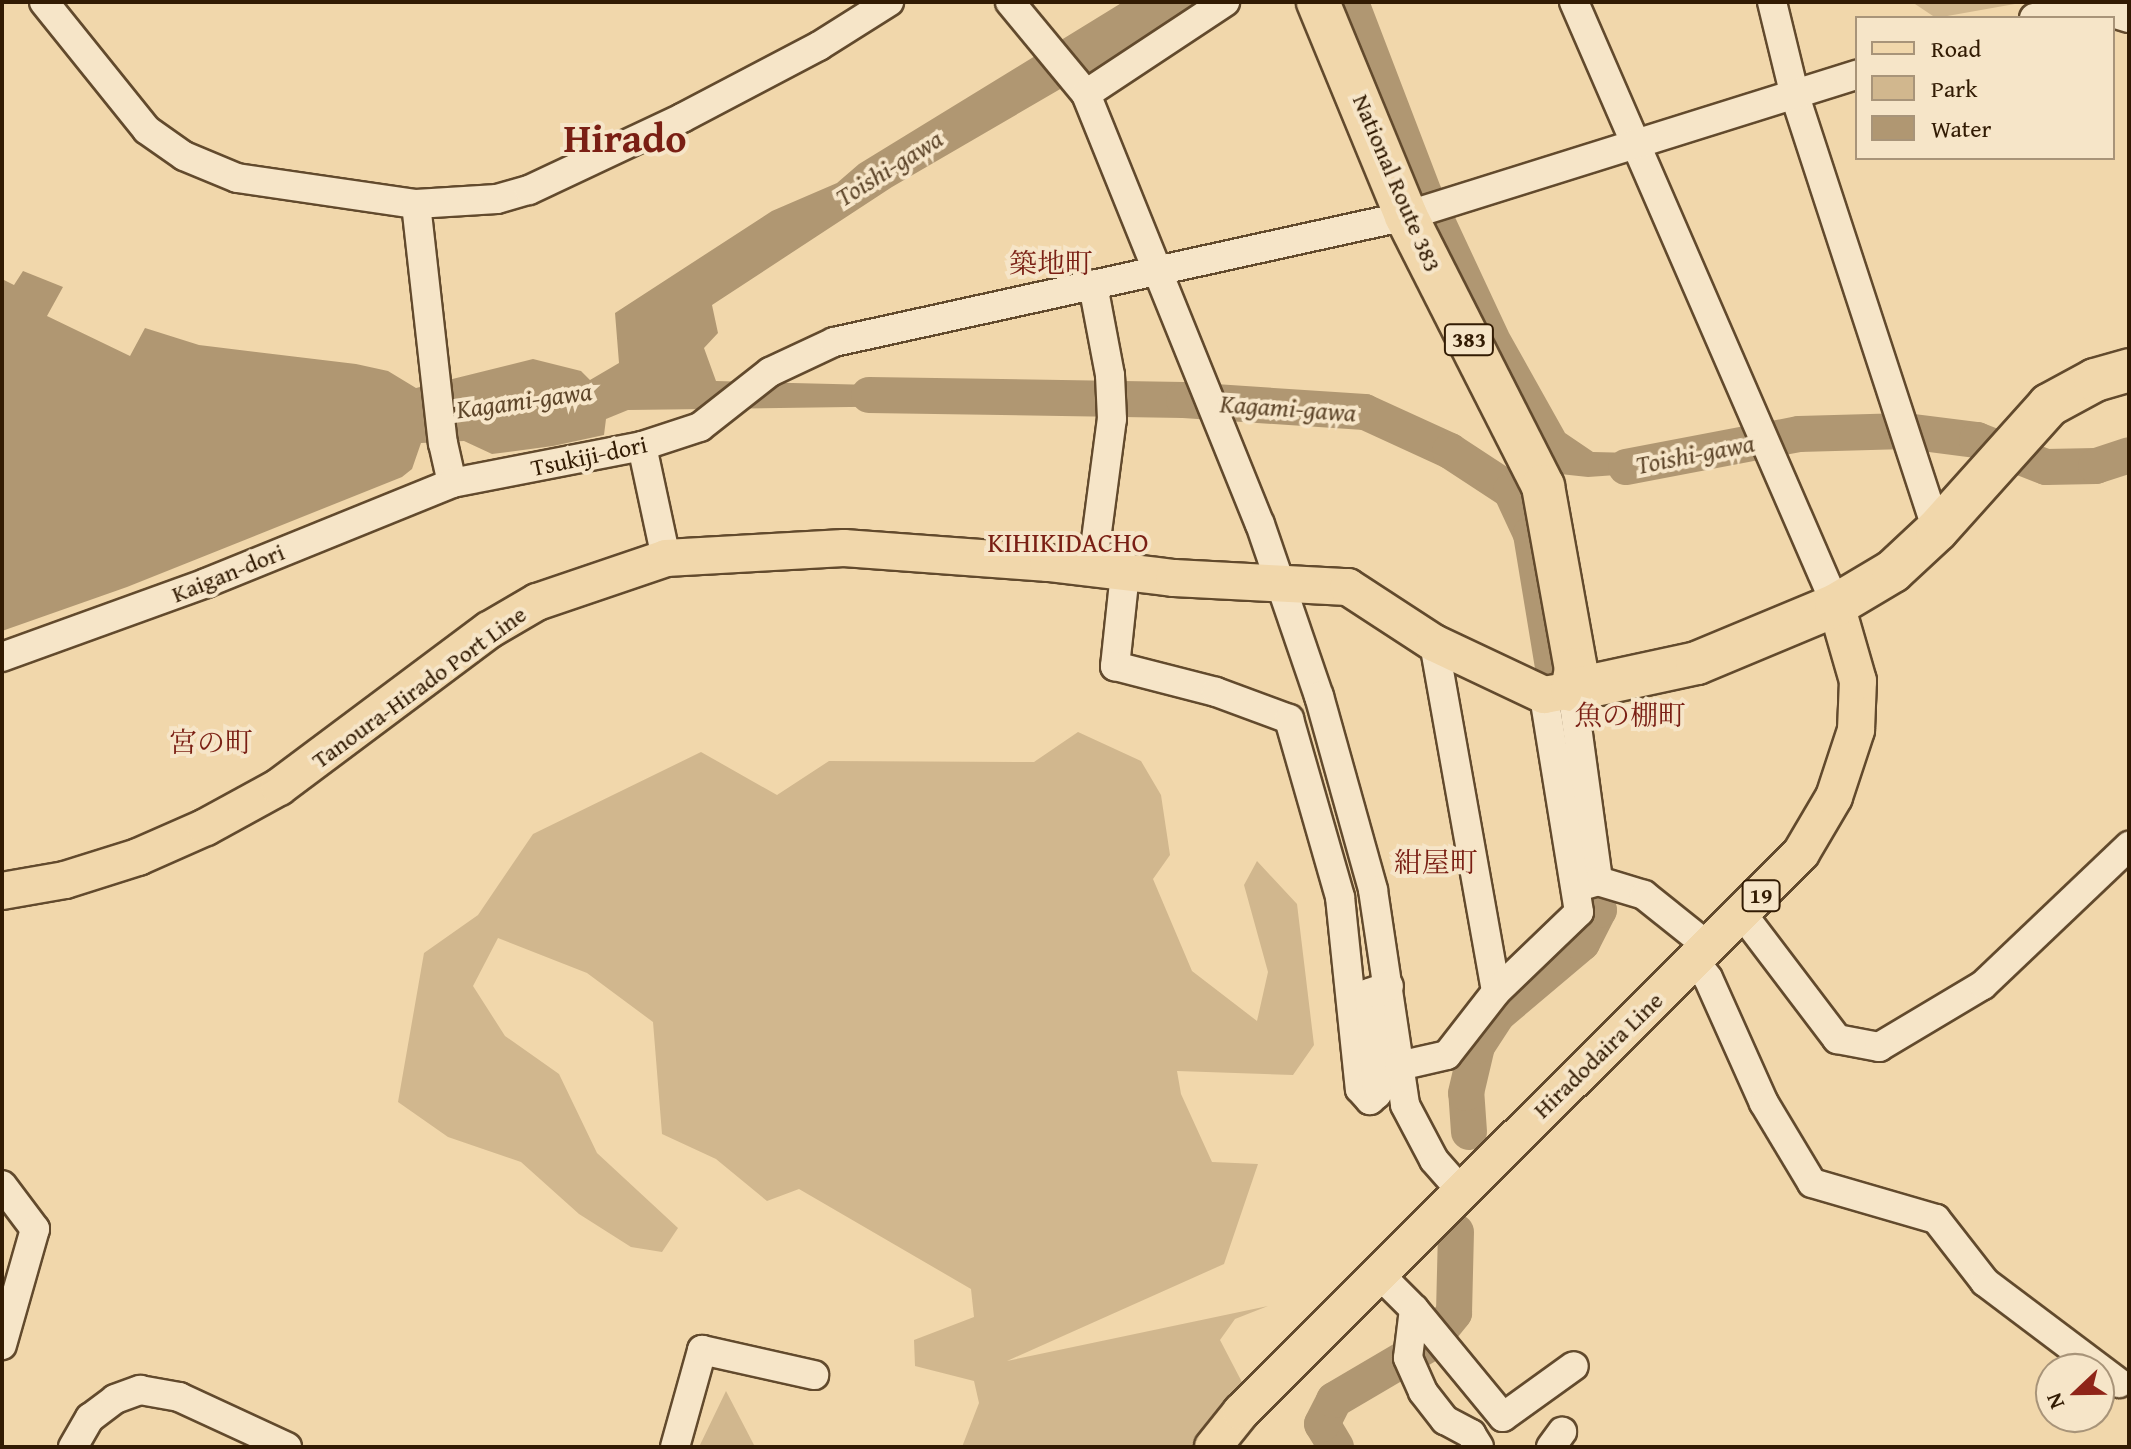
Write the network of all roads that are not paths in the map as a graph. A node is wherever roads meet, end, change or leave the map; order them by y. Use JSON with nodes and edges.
{"nodes":[{"id":1,"x":44,"y":2,"type":"edge"},
{"id":2,"x":889,"y":2,"type":"edge"},
{"id":3,"x":1010,"y":2,"type":"edge"},
{"id":4,"x":1225,"y":2,"type":"edge"},
{"id":5,"x":1318,"y":2,"type":"edge"},
{"id":6,"x":1574,"y":2,"type":"edge"},
{"id":7,"x":1772,"y":2,"type":"edge"},
{"id":8,"x":2043,"y":16,"type":"edge"},
{"id":9,"x":2129,"y":18,"type":"edge"},
{"id":10,"x":1855,"y":76,"type":"edge"},
{"id":11,"x":1086,"y":94,"type":"junction"},
{"id":12,"x":1795,"y":96,"type":"junction"},
{"id":13,"x":1637,"y":143,"type":"junction"},
{"id":14,"x":416,"y":204,"type":"junction"},
{"id":15,"x":1406,"y":216,"type":"junction"},
{"id":16,"x":1157,"y":269,"type":"junction"},
{"id":17,"x":1093,"y":285,"type":"junction"},
{"id":18,"x":2129,"y":370,"type":"edge"},
{"id":19,"x":642,"y":446,"type":"junction"},
{"id":20,"x":452,"y":483,"type":"junction"},
{"id":21,"x":1937,"y":530,"type":"junction"},
{"id":22,"x":666,"y":558,"type":"junction"},
{"id":23,"x":1108,"y":572,"type":"junction"},
{"id":24,"x":1278,"y":580,"type":"junction"},
{"id":25,"x":1836,"y":605,"type":"junction"},
{"id":26,"x":1434,"y":643,"type":"junction"},
{"id":27,"x":2,"y":657,"type":"edge"},
{"id":28,"x":1558,"y":692,"type":"junction"},
{"id":29,"x":2129,"y":846,"type":"edge"},
{"id":30,"x":1585,"y":885,"type":"junction"},
{"id":31,"x":2,"y":891,"type":"edge"},
{"id":32,"x":1743,"y":915,"type":"junction"},
{"id":33,"x":1702,"y":954,"type":"junction"},
{"id":34,"x":1389,"y":986,"type":"junction"},
{"id":35,"x":1496,"y":992,"type":"junction"},
{"id":36,"x":1399,"y":1066,"type":"junction"},
{"id":37,"x":2,"y":1185,"type":"edge"},
{"id":38,"x":1464,"y":1194,"type":"junction"},
{"id":39,"x":1380,"y":1275,"type":"junction"},
{"id":40,"x":1421,"y":1332,"type":"junction"},
{"id":41,"x":2,"y":1345,"type":"edge"},
{"id":42,"x":1574,"y":1366,"type":"dead end"},
{"id":43,"x":814,"y":1375,"type":"dead end"},
{"id":44,"x":2119,"y":1383,"type":"dead end"},
{"id":45,"x":73,"y":1447,"type":"edge"},
{"id":46,"x":287,"y":1447,"type":"edge"},
{"id":47,"x":675,"y":1447,"type":"edge"},
{"id":48,"x":1213,"y":1447,"type":"edge"},
{"id":49,"x":1479,"y":1447,"type":"edge"}],
"edges":[{"from":1,"to":14,"type":"street"},
{"from":2,"to":14,"type":"street"},
{"from":3,"to":11,"type":"street"},
{"from":4,"to":11,"type":"street"},
{"from":5,"to":15,"type":"highway","name":"National Route 383","number":"383"},
{"from":6,"to":13,"type":"street"},
{"from":7,"to":12,"type":"street"},
{"from":8,"to":9,"type":"street"},
{"from":10,"to":12,"type":"street"},
{"from":11,"to":16,"type":"street"},
{"from":12,"to":13,"type":"street"},
{"from":12,"to":21,"type":"street"},
{"from":13,"to":15,"type":"street"},
{"from":13,"to":25,"type":"street"},
{"from":14,"to":20,"type":"street"},
{"from":15,"to":16,"type":"street"},
{"from":15,"to":28,"type":"highway","name":"National Route 383","number":"383"},
{"from":16,"to":17,"type":"street"},
{"from":16,"to":24,"type":"street"},
{"from":17,"to":19,"type":"street","name":"Tsukiji-dori"},
{"from":17,"to":23,"type":"street"},
{"from":18,"to":21,"type":"highway"},
{"from":19,"to":20,"type":"street","name":"Tsukiji-dori"},
{"from":19,"to":22,"type":"street"},
{"from":20,"to":27,"type":"street","name":"Kaigan-dori"},
{"from":21,"to":25,"type":"highway"},
{"from":22,"to":23,"type":"main road","name":"Tanoura-Hirado Port Line"},
{"from":22,"to":31,"type":"main road","name":"Tanoura-Hirado Port Line"},
{"from":23,"to":24,"type":"main road","name":"Tanoura-Hirado Port Line"},
{"from":23,"to":34,"type":"street"},
{"from":24,"to":26,"type":"main road","name":"Tanoura-Hirado Port Line"},
{"from":24,"to":34,"type":"street"},
{"from":25,"to":28,"type":"highway"},
{"from":25,"to":32,"type":"main road","name":"Hiradodaira Line","number":"19"},
{"from":26,"to":28,"type":"main road","name":"Tanoura-Hirado Port Line"},
{"from":26,"to":35,"type":"street"},
{"from":28,"to":30,"type":"street"},
{"from":29,"to":32,"type":"street"},
{"from":30,"to":33,"type":"street"},
{"from":30,"to":35,"type":"street"},
{"from":32,"to":33,"type":"main road","name":"Hiradodaira Line","number":"19"},
{"from":33,"to":38,"type":"main road","name":"Hiradodaira Line","number":"19"},
{"from":33,"to":44,"type":"street"},
{"from":34,"to":36,"type":"street"},
{"from":35,"to":36,"type":"street"},
{"from":36,"to":38,"type":"street"},
{"from":37,"to":41,"type":"street"},
{"from":38,"to":39,"type":"main road","name":"Hiradodaira Line","number":"19"},
{"from":39,"to":40,"type":"street"},
{"from":39,"to":48,"type":"main road","name":"Hiradodaira Line","number":"19"},
{"from":40,"to":42,"type":"street"},
{"from":40,"to":49,"type":"street"},
{"from":43,"to":47,"type":"street"},
{"from":45,"to":46,"type":"street"}]}
